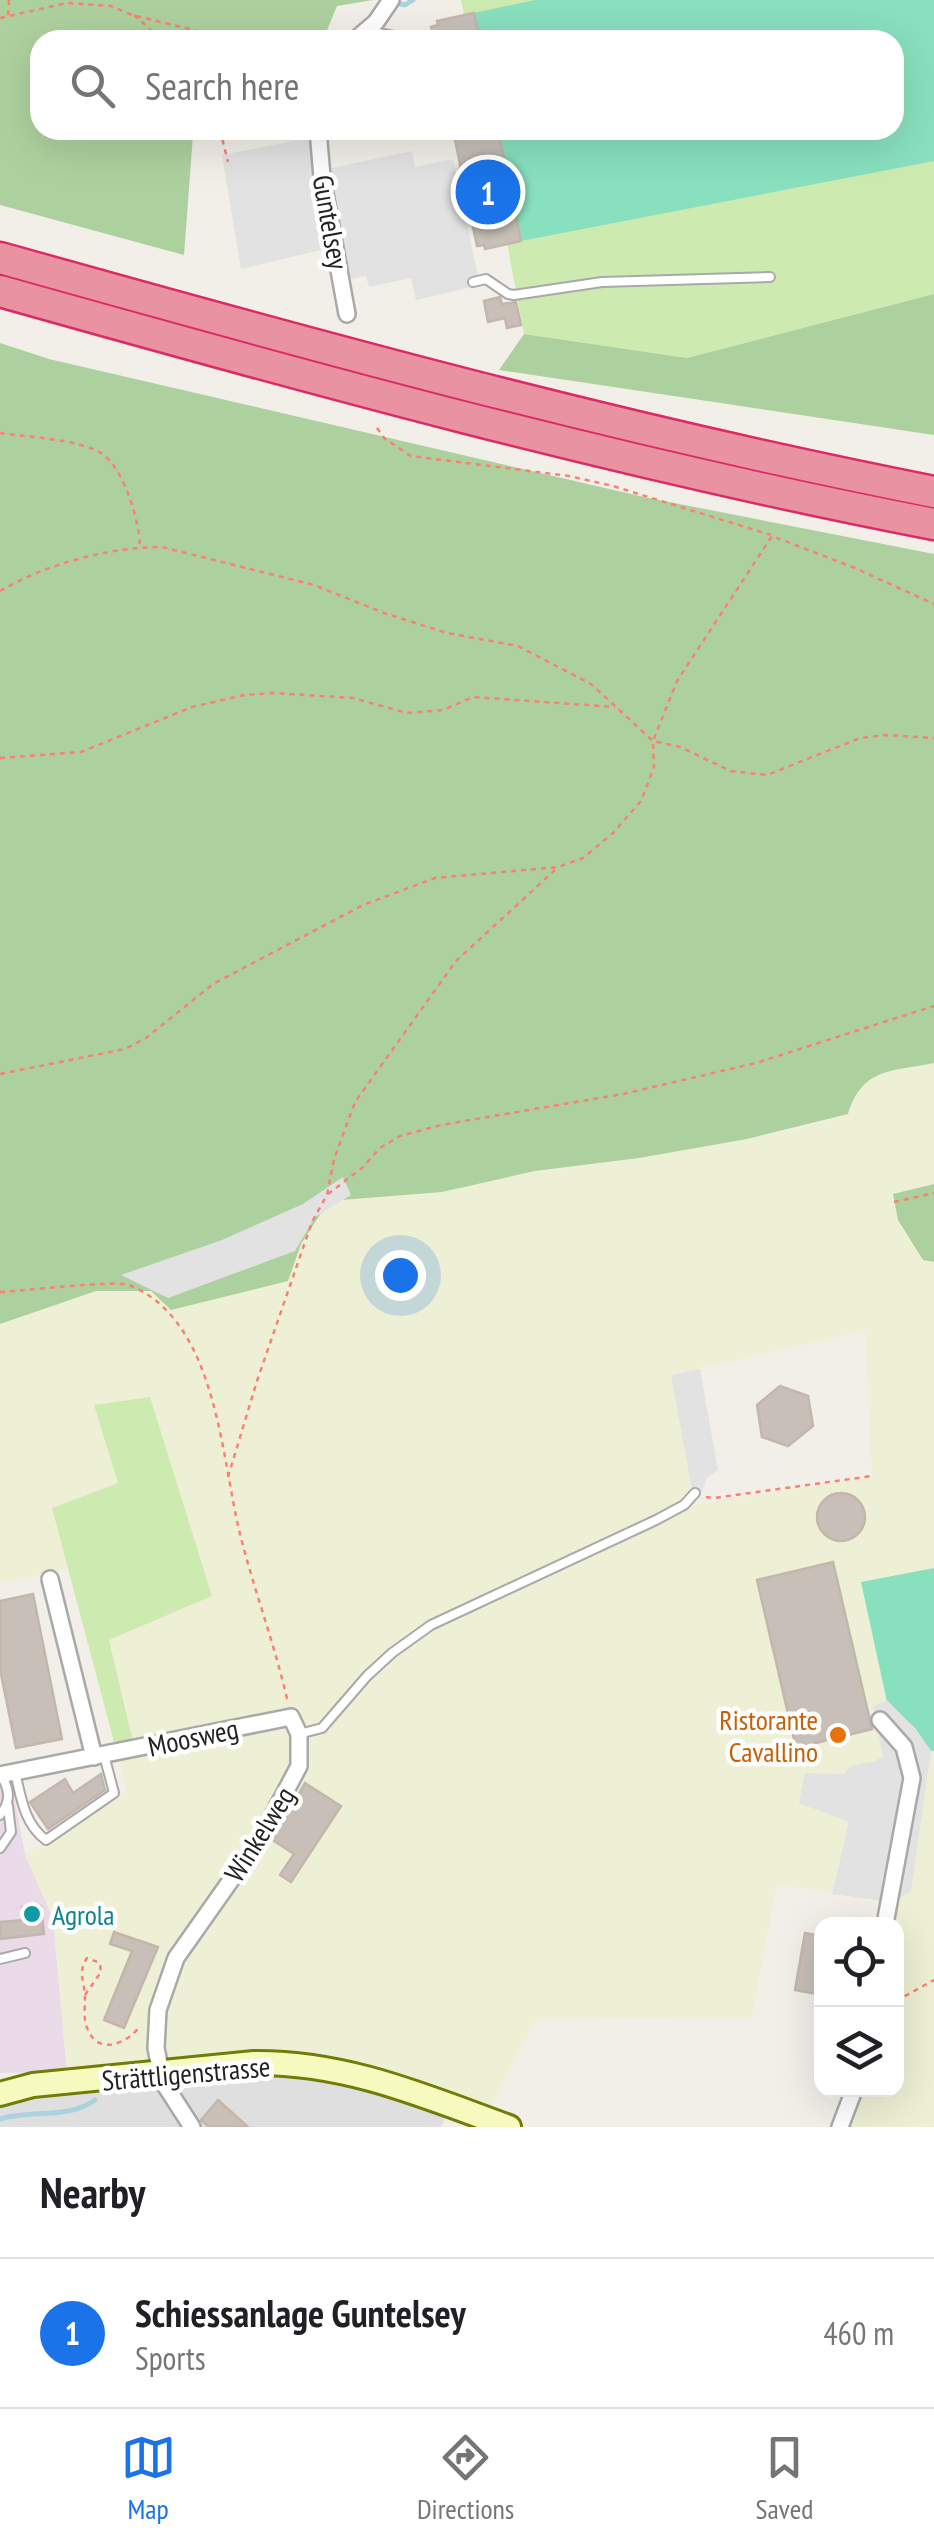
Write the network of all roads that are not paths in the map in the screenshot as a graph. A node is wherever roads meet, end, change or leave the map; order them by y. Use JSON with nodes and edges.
{"nodes":[{"id":1,"x":389,"y":4,"type":"edge"},
{"id":2,"x":366,"y":30,"type":"edge"},
{"id":3,"x":319,"y":140,"type":"edge"},
{"id":4,"x":0,"y":258,"type":"edge"},
{"id":5,"x":770,"y":277,"type":"dead end"},
{"id":6,"x":473,"y":282,"type":"dead end"},
{"id":7,"x":0,"y":291,"type":"edge"},
{"id":8,"x":347,"y":314,"type":"dead end"},
{"id":9,"x":934,"y":492,"type":"edge"},
{"id":10,"x":934,"y":524,"type":"edge"},
{"id":11,"x":695,"y":1494,"type":"road end"},
{"id":12,"x":50,"y":1579,"type":"dead end"},
{"id":13,"x":880,"y":1720,"type":"dead end"},
{"id":14,"x":299,"y":1734,"type":"junction"},
{"id":15,"x":99,"y":1756,"type":"junction"},
{"id":16,"x":5,"y":1774,"type":"edge"},
{"id":17,"x":8,"y":1806,"type":"junction"},
{"id":18,"x":0,"y":1816,"type":"edge"},
{"id":19,"x":0,"y":1848,"type":"edge"},
{"id":20,"x":886,"y":1917,"type":"edge"},
{"id":21,"x":25,"y":1953,"type":"dead end"},
{"id":22,"x":0,"y":1959,"type":"edge"},
{"id":23,"x":159,"y":2064,"type":"dead end"},
{"id":24,"x":0,"y":2079,"type":"edge"},
{"id":25,"x":163,"y":2082,"type":"dead end"},
{"id":26,"x":33,"y":2085,"type":"junction"},
{"id":27,"x":0,"y":2094,"type":"edge"},
{"id":28,"x":851,"y":2097,"type":"edge"},
{"id":29,"x":192,"y":2127,"type":"edge"},
{"id":30,"x":509,"y":2127,"type":"edge"},
{"id":31,"x":840,"y":2127,"type":"edge"}],
"edges":[{"from":1,"to":2,"type":"street"},
{"from":3,"to":8,"type":"street","name":"Guntelsey"},
{"from":4,"to":9,"type":"highway"},
{"from":5,"to":6,"type":"lane"},
{"from":7,"to":10,"type":"highway"},
{"from":11,"to":14,"type":"lane"},
{"from":12,"to":15,"type":"street"},
{"from":13,"to":20,"type":"street"},
{"from":14,"to":15,"type":"street","name":"Moosweg"},
{"from":14,"to":23,"type":"street","name":"Winkelweg"},
{"from":15,"to":16,"type":"street","name":"Moosweg"},
{"from":15,"to":16,"type":"lane"},
{"from":16,"to":17,"type":"lane"},
{"from":17,"to":18,"type":"lane"},
{"from":17,"to":19,"type":"lane"},
{"from":21,"to":22,"type":"lane"},
{"from":24,"to":26,"type":"main road","name":"Strättligenstrasse"},
{"from":25,"to":29,"type":"street"},
{"from":26,"to":27,"type":"main road","name":"Strättligenstrasse"},
{"from":26,"to":30,"type":"main road","name":"Strättligenstrasse"},
{"from":28,"to":31,"type":"street"}]}
